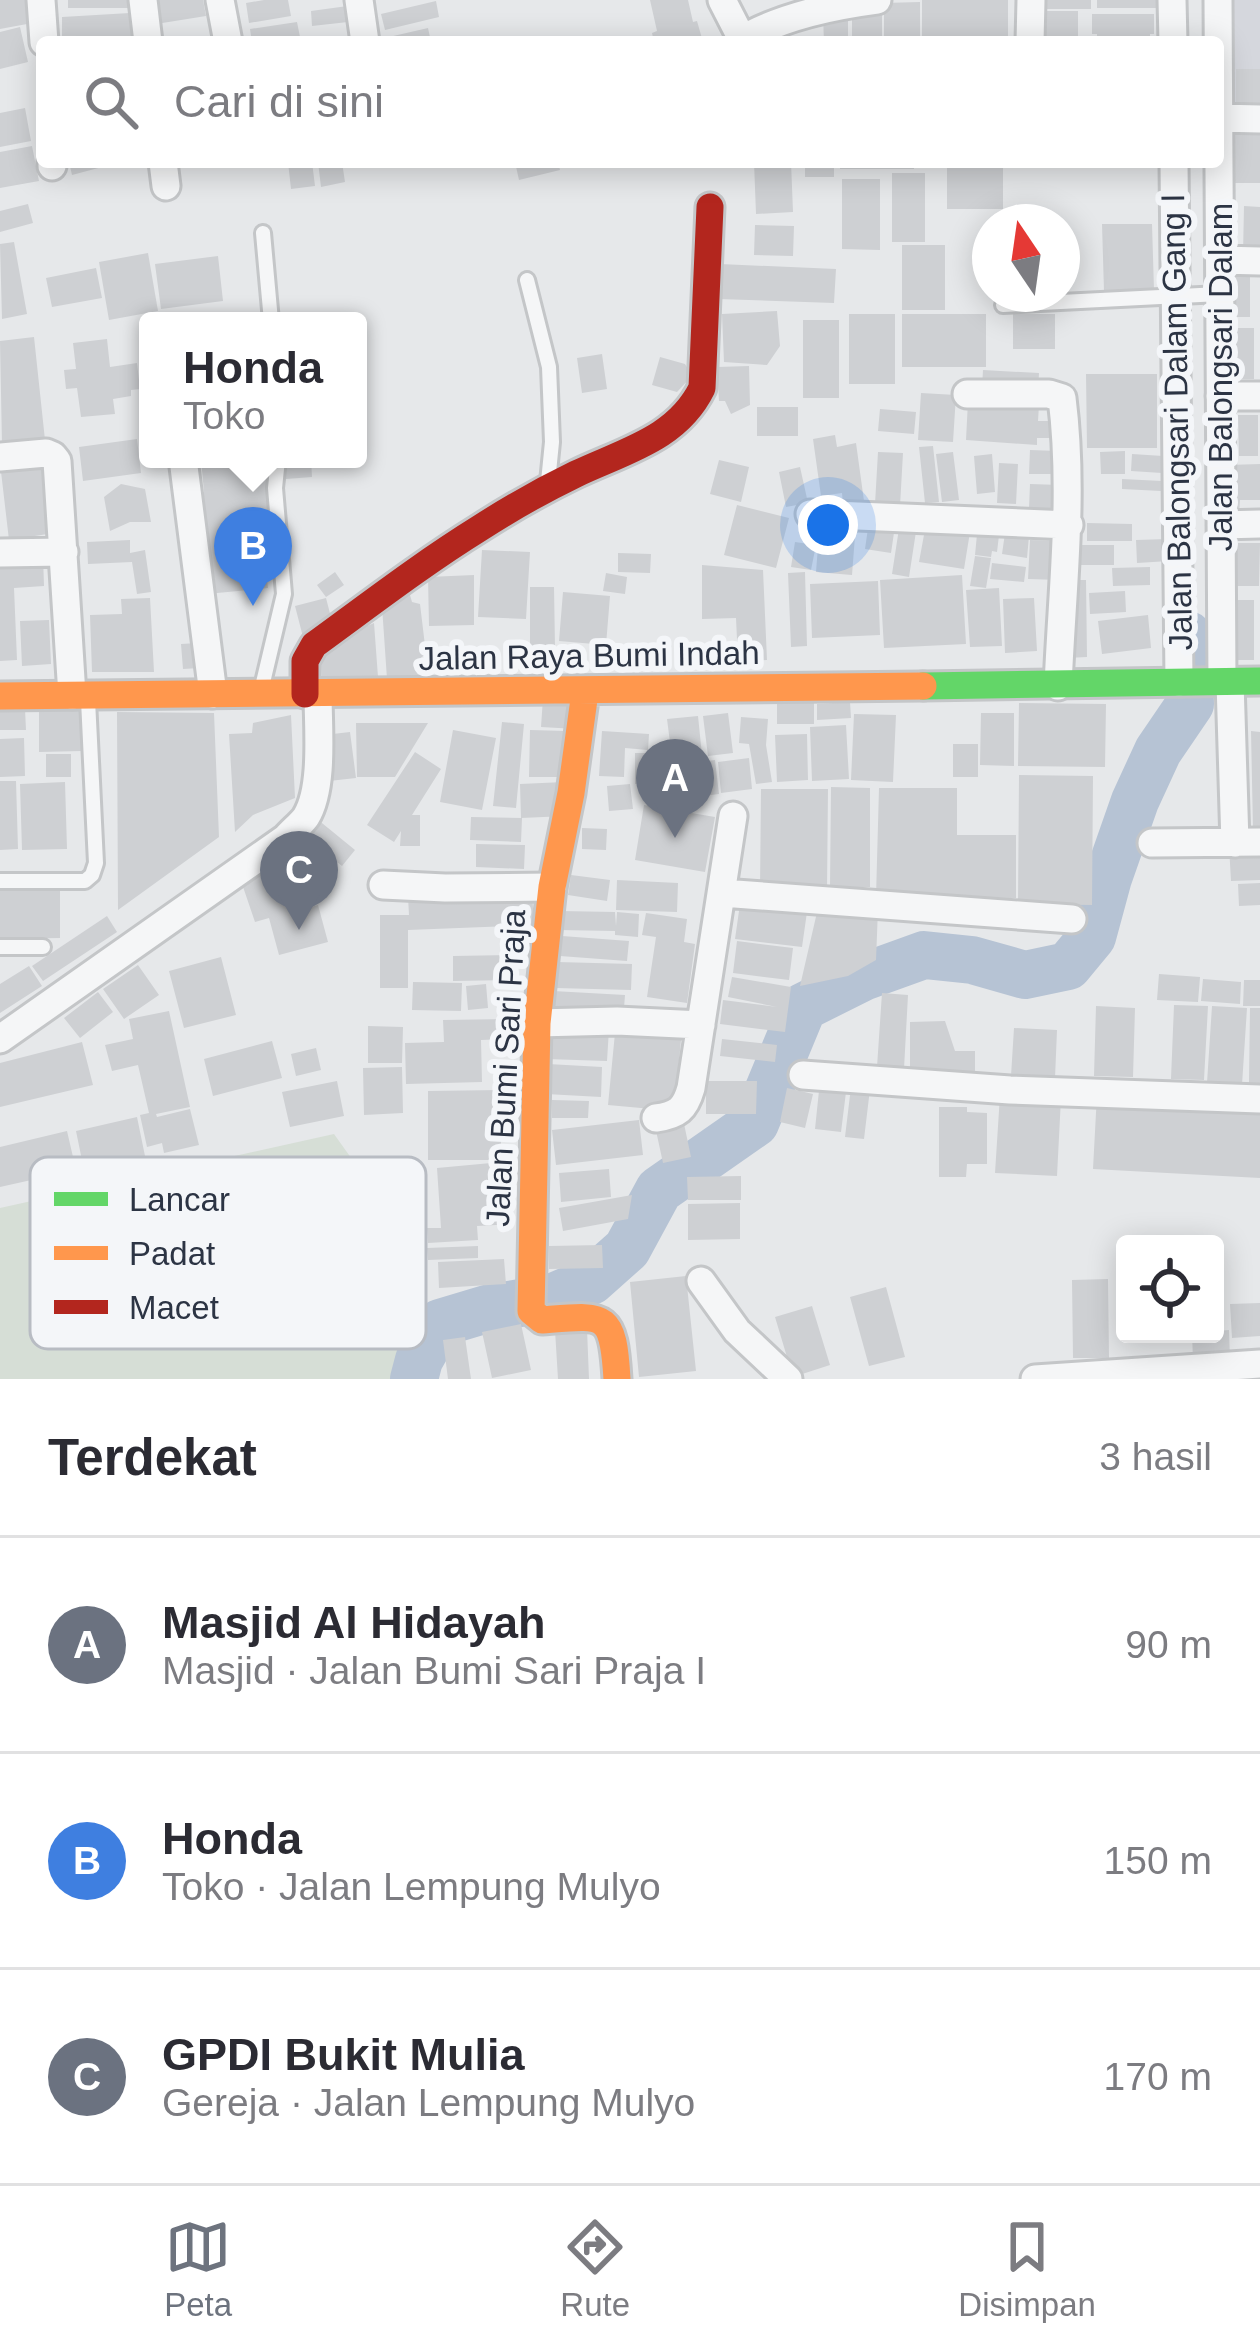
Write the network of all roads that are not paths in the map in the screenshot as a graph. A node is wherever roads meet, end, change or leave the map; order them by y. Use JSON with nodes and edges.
{"nodes":[{"id":1,"x":41,"y":0,"type":"edge"},
{"id":2,"x":143,"y":0,"type":"edge"},
{"id":3,"x":220,"y":0,"type":"edge"},
{"id":4,"x":359,"y":0,"type":"edge"},
{"id":5,"x":722,"y":0,"type":"edge"},
{"id":6,"x":877,"y":0,"type":"edge"},
{"id":7,"x":1030,"y":0,"type":"edge"},
{"id":8,"x":1172,"y":0,"type":"edge"},
{"id":9,"x":1218,"y":0,"type":"edge"},
{"id":10,"x":44,"y":36,"type":"edge"},
{"id":11,"x":147,"y":36,"type":"edge"},
{"id":12,"x":227,"y":36,"type":"edge"},
{"id":13,"x":364,"y":36,"type":"edge"},
{"id":14,"x":738,"y":36,"type":"edge"},
{"id":15,"x":751,"y":36,"type":"edge"},
{"id":16,"x":1030,"y":36,"type":"edge"},
{"id":17,"x":1173,"y":36,"type":"edge"},
{"id":18,"x":1218,"y":36,"type":"edge"},
{"id":19,"x":1224,"y":118,"type":"edge"},
{"id":20,"x":1260,"y":119,"type":"edge"},
{"id":21,"x":1174,"y":168,"type":"edge"},
{"id":22,"x":1219,"y":168,"type":"edge"},
{"id":23,"x":710,"y":207,"type":"dead end"},
{"id":24,"x":263,"y":233,"type":"dead end"},
{"id":25,"x":1220,"y":260,"type":"junction"},
{"id":26,"x":1260,"y":261,"type":"edge"},
{"id":27,"x":527,"y":280,"type":"dead end"},
{"id":28,"x":1215,"y":294,"type":"junction"},
{"id":29,"x":1178,"y":295,"type":"junction"},
{"id":30,"x":1080,"y":301,"type":"edge"},
{"id":31,"x":270,"y":312,"type":"edge"},
{"id":32,"x":968,"y":394,"type":"dead end"},
{"id":33,"x":1220,"y":396,"type":"junction"},
{"id":34,"x":1260,"y":396,"type":"edge"},
{"id":35,"x":0,"y":457,"type":"edge"},
{"id":36,"x":184,"y":468,"type":"edge"},
{"id":37,"x":277,"y":468,"type":"edge"},
{"id":38,"x":548,"y":487,"type":"junction"},
{"id":39,"x":810,"y":514,"type":"dead end"},
{"id":40,"x":1221,"y":524,"type":"junction"},
{"id":41,"x":1260,"y":524,"type":"edge"},
{"id":42,"x":1069,"y":525,"type":"junction"},
{"id":43,"x":64,"y":552,"type":"junction"},
{"id":44,"x":0,"y":553,"type":"edge"},
{"id":45,"x":1260,"y":681,"type":"edge"},
{"id":46,"x":1204,"y":682,"type":"junction"},
{"id":47,"x":1058,"y":686,"type":"junction"},
{"id":48,"x":585,"y":692,"type":"junction"},
{"id":49,"x":213,"y":694,"type":"junction"},
{"id":50,"x":260,"y":694,"type":"junction"},
{"id":51,"x":311,"y":694,"type":"junction"},
{"id":52,"x":80,"y":695,"type":"junction"},
{"id":53,"x":0,"y":697,"type":"edge"},
{"id":54,"x":734,"y":816,"type":"dead end"},
{"id":55,"x":1152,"y":843,"type":"dead end"},
{"id":56,"x":1247,"y":843,"type":"edge"},
{"id":57,"x":0,"y":881,"type":"edge"},
{"id":58,"x":383,"y":885,"type":"dead end"},
{"id":59,"x":552,"y":887,"type":"junction"},
{"id":60,"x":722,"y":892,"type":"junction"},
{"id":61,"x":1072,"y":919,"type":"dead end"},
{"id":62,"x":0,"y":947,"type":"edge"},
{"id":63,"x":43,"y":947,"type":"dead end"},
{"id":64,"x":537,"y":1022,"type":"junction"},
{"id":65,"x":700,"y":1025,"type":"junction"},
{"id":66,"x":0,"y":1040,"type":"edge"},
{"id":67,"x":802,"y":1076,"type":"dead end"},
{"id":68,"x":1260,"y":1099,"type":"edge"},
{"id":69,"x":656,"y":1118,"type":"dead end"},
{"id":70,"x":701,"y":1281,"type":"dead end"},
{"id":71,"x":1260,"y":1364,"type":"edge"},
{"id":72,"x":617,"y":1379,"type":"edge"},
{"id":73,"x":788,"y":1379,"type":"edge"},
{"id":74,"x":1035,"y":1379,"type":"edge"}],
"edges":[{"from":1,"to":10,"type":"street"},
{"from":2,"to":11,"type":"street"},
{"from":3,"to":12,"type":"street"},
{"from":4,"to":13,"type":"street"},
{"from":5,"to":14,"type":"street"},
{"from":6,"to":15,"type":"street"},
{"from":7,"to":16,"type":"street"},
{"from":8,"to":17,"type":"street"},
{"from":9,"to":18,"type":"street","name":"Jalan Balongsari Dalam"},
{"from":19,"to":20,"type":"street"},
{"from":21,"to":29,"type":"street","name":"Jalan Balongsari Dalam Gang I"},
{"from":22,"to":25,"type":"street","name":"Jalan Balongsari Dalam"},
{"from":23,"to":38,"type":"street"},
{"from":24,"to":31,"type":"lane"},
{"from":25,"to":26,"type":"street"},
{"from":25,"to":28,"type":"street","name":"Jalan Balongsari Dalam"},
{"from":27,"to":38,"type":"lane"},
{"from":28,"to":29,"type":"lane"},
{"from":28,"to":33,"type":"street","name":"Jalan Balongsari Dalam"},
{"from":29,"to":30,"type":"lane"},
{"from":29,"to":46,"type":"street","name":"Jalan Balongsari Dalam Gang I"},
{"from":32,"to":42,"type":"street"},
{"from":33,"to":34,"type":"street"},
{"from":33,"to":40,"type":"street","name":"Jalan Balongsari Dalam"},
{"from":35,"to":43,"type":"street"},
{"from":36,"to":49,"type":"street"},
{"from":37,"to":50,"type":"lane"},
{"from":38,"to":51,"type":"street"},
{"from":39,"to":42,"type":"street"},
{"from":40,"to":41,"type":"street"},
{"from":40,"to":46,"type":"street","name":"Jalan Balongsari Dalam"},
{"from":42,"to":47,"type":"street"},
{"from":43,"to":44,"type":"street"},
{"from":43,"to":52,"type":"street"},
{"from":45,"to":46,"type":"street","name":"Jalan Raya Bumi Indah"},
{"from":46,"to":47,"type":"street","name":"Jalan Raya Bumi Indah"},
{"from":46,"to":56,"type":"street"},
{"from":47,"to":48,"type":"street","name":"Jalan Raya Bumi Indah"},
{"from":48,"to":51,"type":"street","name":"Jalan Raya Bumi Indah"},
{"from":48,"to":59,"type":"street","name":"Jalan Bumi Sari Praja"},
{"from":49,"to":50,"type":"street","name":"Jalan Raya Bumi Indah"},
{"from":49,"to":52,"type":"street","name":"Jalan Raya Bumi Indah"},
{"from":50,"to":51,"type":"street","name":"Jalan Raya Bumi Indah"},
{"from":51,"to":66,"type":"street"},
{"from":52,"to":53,"type":"street","name":"Jalan Raya Bumi Indah"},
{"from":52,"to":57,"type":"lane"},
{"from":54,"to":60,"type":"street"},
{"from":55,"to":56,"type":"street"},
{"from":58,"to":59,"type":"street"},
{"from":59,"to":64,"type":"street","name":"Jalan Bumi Sari Praja"},
{"from":60,"to":61,"type":"street"},
{"from":60,"to":65,"type":"street"},
{"from":62,"to":63,"type":"lane"},
{"from":64,"to":65,"type":"street"},
{"from":64,"to":72,"type":"street","name":"Jalan Bumi Sari Praja"},
{"from":65,"to":69,"type":"street"},
{"from":67,"to":68,"type":"street"},
{"from":70,"to":73,"type":"street"},
{"from":71,"to":74,"type":"street"}]}
